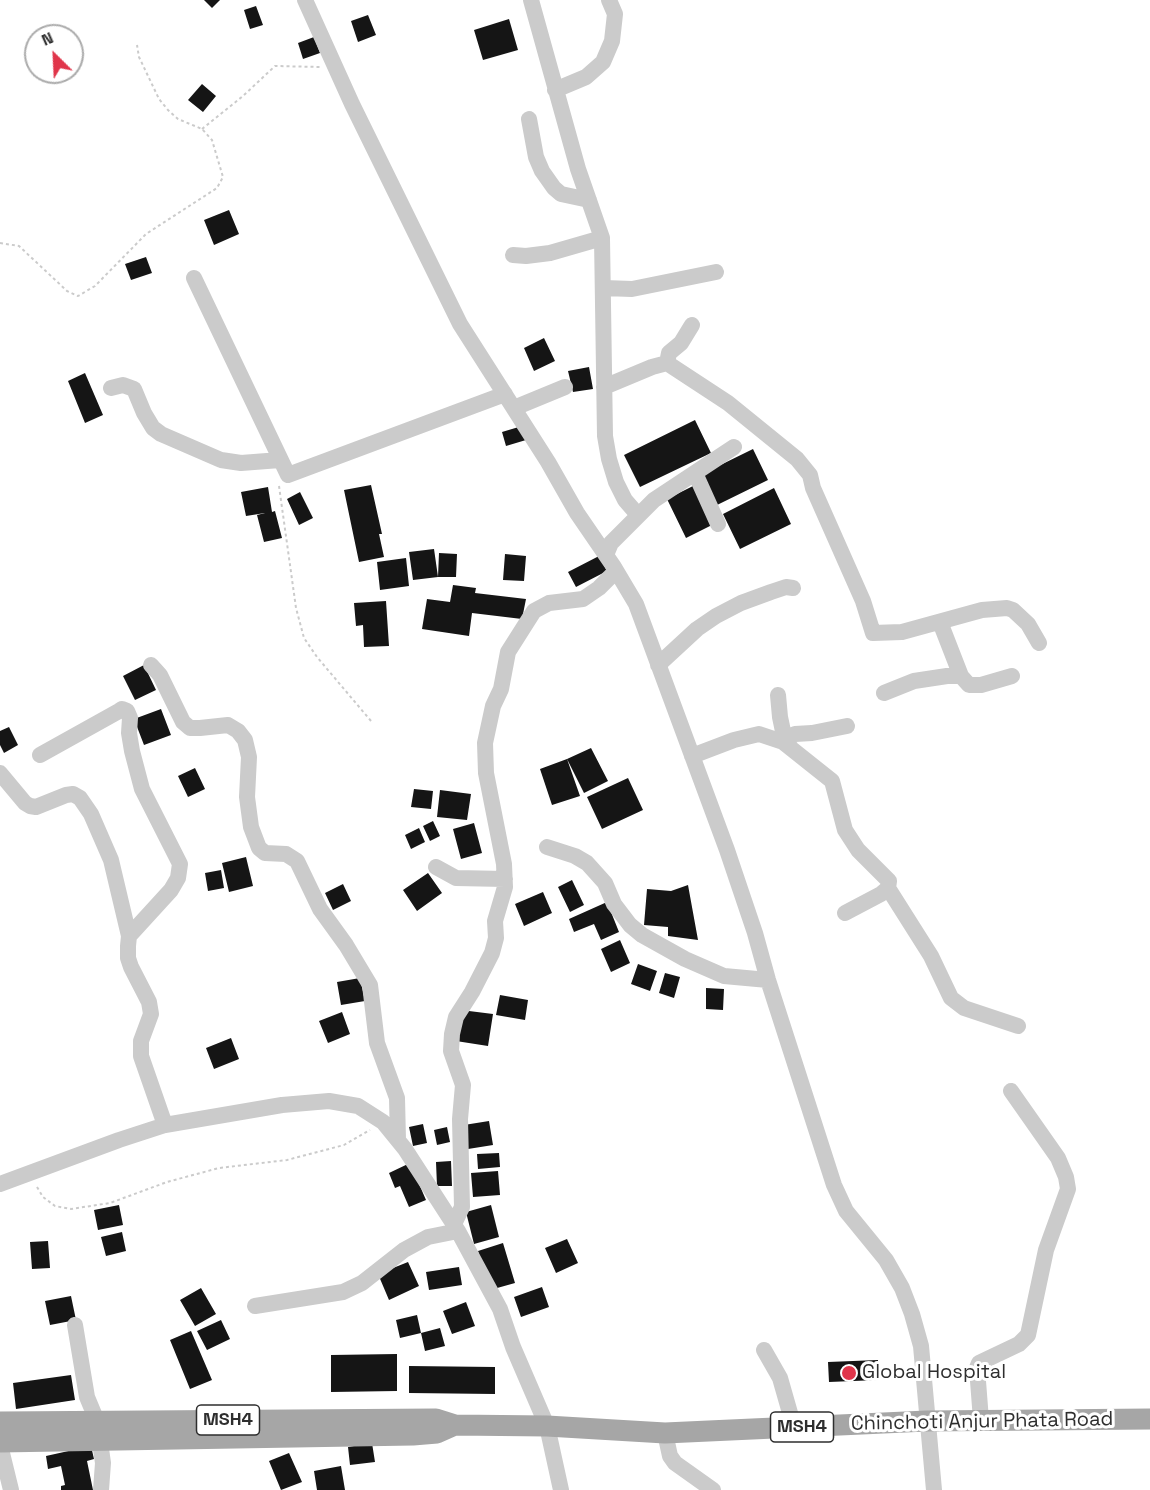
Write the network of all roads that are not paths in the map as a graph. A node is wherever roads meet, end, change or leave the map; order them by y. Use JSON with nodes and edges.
{"nodes":[{"id":1,"x":305,"y":0,"type":"edge"},
{"id":2,"x":531,"y":0,"type":"edge"},
{"id":3,"x":609,"y":0,"type":"edge"},
{"id":4,"x":555,"y":90,"type":"junction"},
{"id":5,"x":529,"y":118,"type":"dead end"},
{"id":6,"x":589,"y":200,"type":"junction"},
{"id":7,"x":602,"y":238,"type":"junction"},
{"id":8,"x":513,"y":255,"type":"dead end"},
{"id":9,"x":716,"y":272,"type":"dead end"},
{"id":10,"x":194,"y":279,"type":"dead end"},
{"id":11,"x":604,"y":288,"type":"junction"},
{"id":12,"x":692,"y":325,"type":"dead end"},
{"id":13,"x":667,"y":363,"type":"junction"},
{"id":14,"x":565,"y":387,"type":"dead end"},
{"id":15,"x":604,"y":387,"type":"junction"},
{"id":16,"x":111,"y":388,"type":"dead end"},
{"id":17,"x":509,"y":401,"type":"junction"},
{"id":18,"x":734,"y":447,"type":"dead end"},
{"id":19,"x":284,"y":467,"type":"junction"},
{"id":20,"x":695,"y":473,"type":"junction"},
{"id":21,"x":638,"y":515,"type":"junction"},
{"id":22,"x":718,"y":524,"type":"dead end"},
{"id":23,"x":606,"y":555,"type":"junction"},
{"id":24,"x":616,"y":571,"type":"junction"},
{"id":25,"x":793,"y":588,"type":"dead end"},
{"id":26,"x":940,"y":622,"type":"junction"},
{"id":27,"x":1039,"y":643,"type":"dead end"},
{"id":28,"x":151,"y":665,"type":"dead end"},
{"id":29,"x":658,"y":665,"type":"junction"},
{"id":30,"x":961,"y":676,"type":"junction"},
{"id":31,"x":1012,"y":676,"type":"dead end"},
{"id":32,"x":884,"y":693,"type":"dead end"},
{"id":33,"x":778,"y":695,"type":"dead end"},
{"id":34,"x":848,"y":726,"type":"dead end"},
{"id":35,"x":782,"y":741,"type":"junction"},
{"id":36,"x":40,"y":755,"type":"dead end"},
{"id":37,"x":692,"y":756,"type":"junction"},
{"id":38,"x":0,"y":772,"type":"edge"},
{"id":39,"x":547,"y":847,"type":"dead end"},
{"id":40,"x":436,"y":867,"type":"dead end"},
{"id":41,"x":505,"y":879,"type":"junction"},
{"id":42,"x":888,"y":888,"type":"junction"},
{"id":43,"x":845,"y":913,"type":"dead end"},
{"id":44,"x":129,"y":936,"type":"junction"},
{"id":45,"x":768,"y":980,"type":"junction"},
{"id":46,"x":1018,"y":1026,"type":"dead end"},
{"id":47,"x":1011,"y":1091,"type":"dead end"},
{"id":48,"x":165,"y":1125,"type":"junction"},
{"id":49,"x":398,"y":1140,"type":"junction"},
{"id":50,"x":0,"y":1184,"type":"edge"},
{"id":51,"x":456,"y":1228,"type":"junction"},
{"id":52,"x":255,"y":1306,"type":"dead end"},
{"id":53,"x":75,"y":1325,"type":"dead end"},
{"id":54,"x":764,"y":1350,"type":"dead end"},
{"id":55,"x":1150,"y":1419,"type":"edge"},
{"id":56,"x":981,"y":1420,"type":"junction"},
{"id":57,"x":927,"y":1421,"type":"junction"},
{"id":58,"x":0,"y":1422,"type":"edge"},
{"id":59,"x":547,"y":1426,"type":"junction"},
{"id":60,"x":788,"y":1427,"type":"junction"},
{"id":61,"x":98,"y":1431,"type":"junction"},
{"id":62,"x":665,"y":1433,"type":"junction"},
{"id":63,"x":0,"y":1444,"type":"edge"},
{"id":64,"x":10,"y":1490,"type":"edge"},
{"id":65,"x":101,"y":1490,"type":"edge"},
{"id":66,"x":561,"y":1490,"type":"edge"},
{"id":67,"x":712,"y":1490,"type":"edge"},
{"id":68,"x":934,"y":1490,"type":"edge"}],
"edges":[{"from":1,"to":17,"type":"street"},
{"from":2,"to":4,"type":"street"},
{"from":3,"to":4,"type":"street"},
{"from":4,"to":6,"type":"street"},
{"from":5,"to":6,"type":"street"},
{"from":6,"to":7,"type":"street"},
{"from":7,"to":8,"type":"street"},
{"from":7,"to":11,"type":"street"},
{"from":9,"to":11,"type":"street"},
{"from":10,"to":19,"type":"street"},
{"from":11,"to":15,"type":"street"},
{"from":12,"to":13,"type":"street"},
{"from":13,"to":15,"type":"street"},
{"from":13,"to":26,"type":"street"},
{"from":14,"to":17,"type":"street"},
{"from":15,"to":21,"type":"street"},
{"from":16,"to":19,"type":"street"},
{"from":17,"to":19,"type":"street"},
{"from":17,"to":23,"type":"street"},
{"from":18,"to":20,"type":"street"},
{"from":20,"to":21,"type":"street"},
{"from":20,"to":22,"type":"street"},
{"from":21,"to":23,"type":"street"},
{"from":23,"to":24,"type":"street"},
{"from":24,"to":29,"type":"street"},
{"from":24,"to":41,"type":"street"},
{"from":25,"to":29,"type":"street"},
{"from":26,"to":27,"type":"street"},
{"from":26,"to":30,"type":"street"},
{"from":28,"to":49,"type":"street"},
{"from":29,"to":37,"type":"street"},
{"from":30,"to":31,"type":"street"},
{"from":30,"to":32,"type":"street"},
{"from":33,"to":35,"type":"street"},
{"from":34,"to":35,"type":"street"},
{"from":35,"to":37,"type":"street"},
{"from":35,"to":42,"type":"street"},
{"from":36,"to":44,"type":"street"},
{"from":37,"to":45,"type":"street"},
{"from":38,"to":44,"type":"street"},
{"from":39,"to":45,"type":"street"},
{"from":40,"to":41,"type":"street"},
{"from":41,"to":51,"type":"street"},
{"from":42,"to":43,"type":"street"},
{"from":42,"to":46,"type":"street"},
{"from":44,"to":48,"type":"street"},
{"from":45,"to":57,"type":"street"},
{"from":47,"to":56,"type":"street"},
{"from":48,"to":49,"type":"street"},
{"from":48,"to":50,"type":"street"},
{"from":49,"to":51,"type":"street"},
{"from":51,"to":52,"type":"street"},
{"from":51,"to":59,"type":"street"},
{"from":53,"to":61,"type":"street"},
{"from":54,"to":60,"type":"street"},
{"from":55,"to":56,"type":"main road","name":"Chinchoti Anjur Phata Road","number":"MSH4"},
{"from":56,"to":57,"type":"main road","name":"Chinchoti Anjur Phata Road","number":"MSH4"},
{"from":57,"to":60,"type":"main road","name":"Chinchoti Anjur Phata Road","number":"MSH4"},
{"from":57,"to":68,"type":"street"},
{"from":58,"to":61,"type":"main road","name":"Chinchoti Anjur Phata Road","number":"MSH4"},
{"from":59,"to":61,"type":"main road","name":"Chinchoti Anjur Phata Road","number":"MSH4"},
{"from":59,"to":62,"type":"main road","name":"Chinchoti Anjur Phata Road","number":"MSH4"},
{"from":59,"to":66,"type":"street"},
{"from":60,"to":62,"type":"main road","name":"Chinchoti Anjur Phata Road","number":"MSH4"},
{"from":61,"to":63,"type":"main road","name":"Chinchoti Anjur Phata Road","number":"MSH4"},
{"from":61,"to":65,"type":"street"},
{"from":62,"to":67,"type":"street"},
{"from":63,"to":64,"type":"street"}]}
